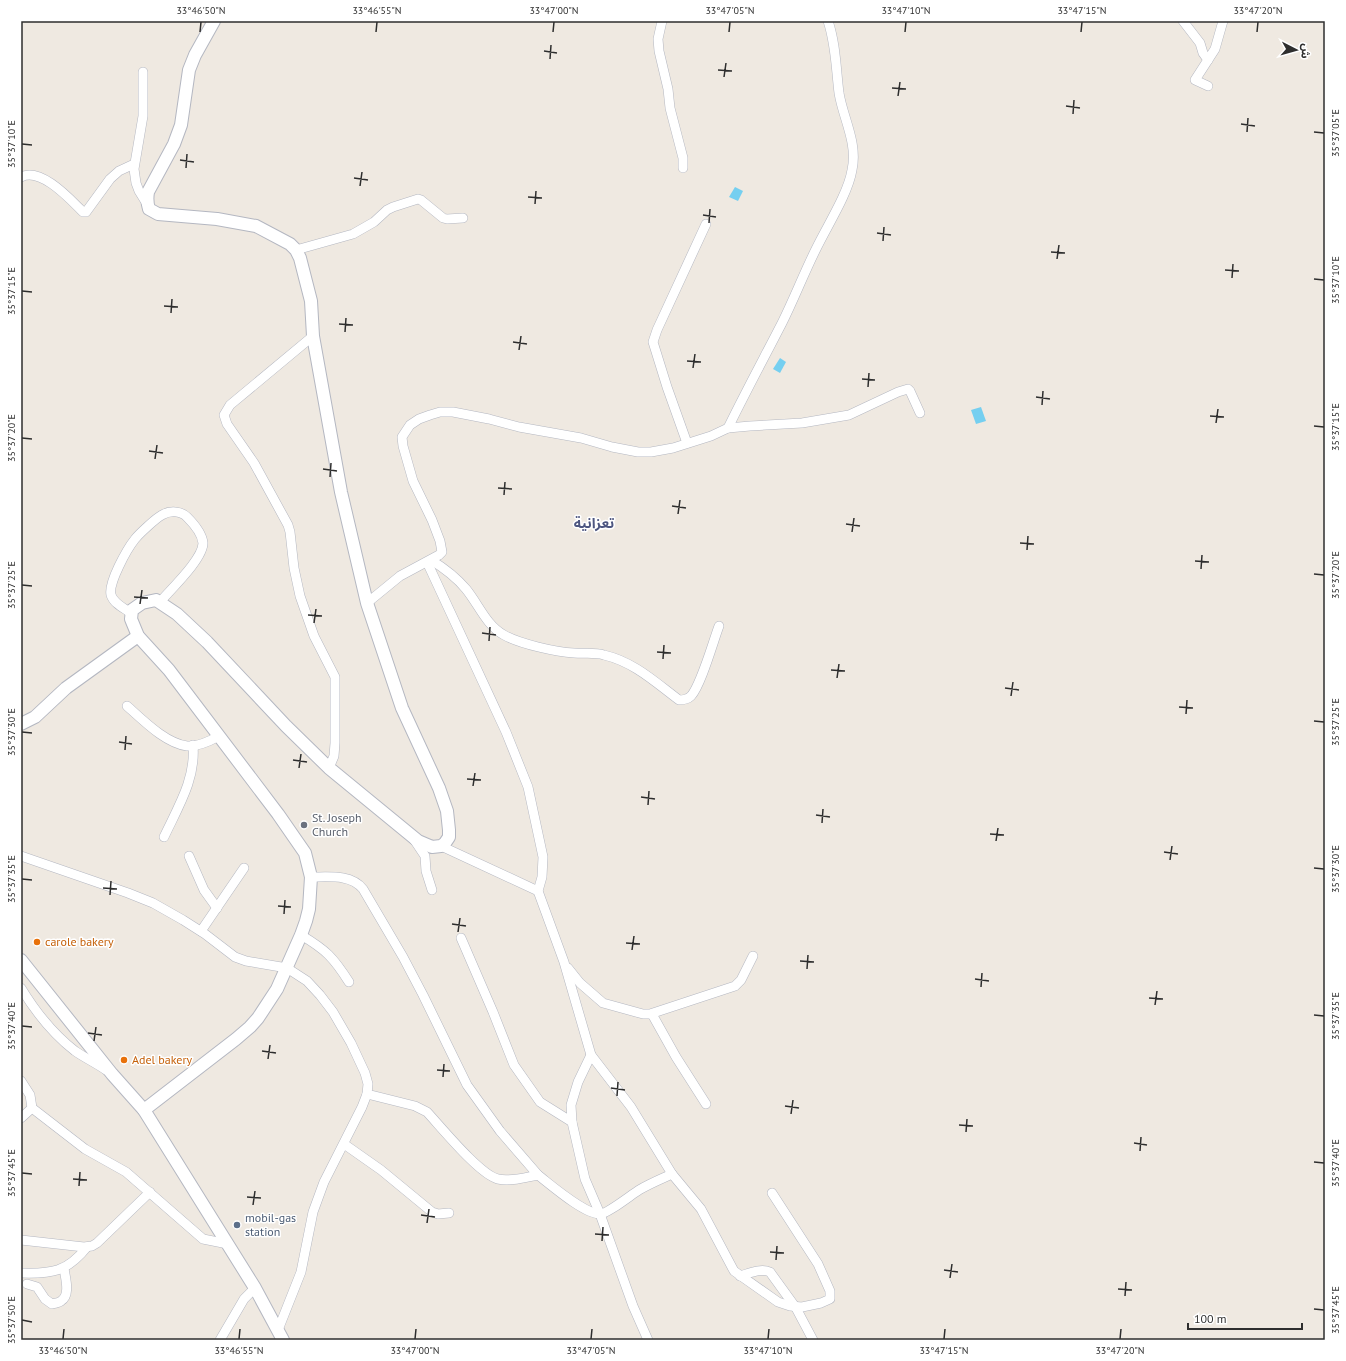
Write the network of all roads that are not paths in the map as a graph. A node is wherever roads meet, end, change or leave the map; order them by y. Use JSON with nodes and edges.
{"nodes":[{"id":1,"x":214,"y":21,"type":"edge"},
{"id":2,"x":662,"y":21,"type":"edge"},
{"id":3,"x":828,"y":21,"type":"edge"},
{"id":4,"x":1183,"y":21,"type":"edge"},
{"id":5,"x":1223,"y":21,"type":"edge"},
{"id":6,"x":1208,"y":60,"type":"junction"},
{"id":7,"x":143,"y":72,"type":"dead end"},
{"id":8,"x":1208,"y":86,"type":"dead end"},
{"id":9,"x":134,"y":164,"type":"junction"},
{"id":10,"x":683,"y":168,"type":"dead end"},
{"id":11,"x":21,"y":177,"type":"edge"},
{"id":12,"x":148,"y":204,"type":"junction"},
{"id":13,"x":463,"y":218,"type":"dead end"},
{"id":14,"x":706,"y":224,"type":"dead end"},
{"id":15,"x":296,"y":250,"type":"junction"},
{"id":16,"x":313,"y":336,"type":"junction"},
{"id":17,"x":920,"y":413,"type":"dead end"},
{"id":18,"x":728,"y":428,"type":"junction"},
{"id":19,"x":687,"y":443,"type":"junction"},
{"id":20,"x":429,"y":561,"type":"junction"},
{"id":21,"x":160,"y":602,"type":"junction"},
{"id":22,"x":367,"y":603,"type":"junction"},
{"id":23,"x":131,"y":613,"type":"junction"},
{"id":24,"x":719,"y":626,"type":"dead end"},
{"id":25,"x":138,"y":636,"type":"junction"},
{"id":26,"x":127,"y":706,"type":"dead end"},
{"id":27,"x":21,"y":724,"type":"edge"},
{"id":28,"x":219,"y":736,"type":"junction"},
{"id":29,"x":193,"y":745,"type":"junction"},
{"id":30,"x":328,"y":768,"type":"junction"},
{"id":31,"x":412,"y":835,"type":"junction"},
{"id":32,"x":164,"y":837,"type":"dead end"},
{"id":33,"x":441,"y":846,"type":"junction"},
{"id":34,"x":21,"y":856,"type":"edge"},
{"id":35,"x":189,"y":856,"type":"dead end"},
{"id":36,"x":244,"y":868,"type":"dead end"},
{"id":37,"x":311,"y":877,"type":"junction"},
{"id":38,"x":432,"y":890,"type":"dead end"},
{"id":39,"x":538,"y":891,"type":"junction"},
{"id":40,"x":217,"y":908,"type":"junction"},
{"id":41,"x":201,"y":931,"type":"junction"},
{"id":42,"x":301,"y":935,"type":"junction"},
{"id":43,"x":461,"y":938,"type":"dead end"},
{"id":44,"x":753,"y":956,"type":"dead end"},
{"id":45,"x":21,"y":960,"type":"edge"},
{"id":46,"x":564,"y":962,"type":"junction"},
{"id":47,"x":286,"y":968,"type":"junction"},
{"id":48,"x":349,"y":982,"type":"dead end"},
{"id":49,"x":21,"y":988,"type":"edge"},
{"id":50,"x":652,"y":1014,"type":"junction"},
{"id":51,"x":591,"y":1055,"type":"junction"},
{"id":52,"x":112,"y":1074,"type":"junction"},
{"id":53,"x":21,"y":1081,"type":"edge"},
{"id":54,"x":367,"y":1094,"type":"junction"},
{"id":55,"x":706,"y":1104,"type":"dead end"},
{"id":56,"x":32,"y":1108,"type":"junction"},
{"id":57,"x":144,"y":1110,"type":"junction"},
{"id":58,"x":21,"y":1118,"type":"edge"},
{"id":59,"x":572,"y":1122,"type":"junction"},
{"id":60,"x":344,"y":1144,"type":"junction"},
{"id":61,"x":672,"y":1174,"type":"junction"},
{"id":62,"x":538,"y":1175,"type":"junction"},
{"id":63,"x":150,"y":1192,"type":"junction"},
{"id":64,"x":772,"y":1193,"type":"dead end"},
{"id":65,"x":449,"y":1213,"type":"dead end"},
{"id":66,"x":600,"y":1214,"type":"junction"},
{"id":67,"x":21,"y":1240,"type":"edge"},
{"id":68,"x":228,"y":1244,"type":"junction"},
{"id":69,"x":87,"y":1247,"type":"junction"},
{"id":70,"x":64,"y":1268,"type":"junction"},
{"id":71,"x":21,"y":1273,"type":"edge"},
{"id":72,"x":740,"y":1276,"type":"junction"},
{"id":73,"x":27,"y":1284,"type":"dead end"},
{"id":74,"x":255,"y":1288,"type":"junction"},
{"id":75,"x":796,"y":1308,"type":"junction"},
{"id":76,"x":280,"y":1335,"type":"edge"},
{"id":77,"x":220,"y":1340,"type":"edge"},
{"id":78,"x":648,"y":1340,"type":"edge"},
{"id":79,"x":813,"y":1340,"type":"edge"}],
"edges":[{"from":1,"to":12,"type":"street"},
{"from":2,"to":10,"type":"street"},
{"from":3,"to":18,"type":"street"},
{"from":4,"to":6,"type":"street"},
{"from":5,"to":6,"type":"street"},
{"from":6,"to":8,"type":"street"},
{"from":7,"to":9,"type":"street"},
{"from":9,"to":11,"type":"street"},
{"from":9,"to":12,"type":"street"},
{"from":12,"to":15,"type":"street"},
{"from":13,"to":15,"type":"street"},
{"from":14,"to":19,"type":"street"},
{"from":15,"to":16,"type":"street"},
{"from":16,"to":22,"type":"street"},
{"from":16,"to":30,"type":"street"},
{"from":17,"to":18,"type":"street"},
{"from":18,"to":19,"type":"street"},
{"from":19,"to":20,"type":"street"},
{"from":20,"to":22,"type":"street"},
{"from":20,"to":24,"type":"street"},
{"from":20,"to":39,"type":"street"},
{"from":21,"to":23,"type":"street"},
{"from":21,"to":23,"type":"street"},
{"from":21,"to":30,"type":"street"},
{"from":22,"to":33,"type":"street"},
{"from":23,"to":25,"type":"street"},
{"from":25,"to":27,"type":"street"},
{"from":25,"to":28,"type":"street"},
{"from":26,"to":29,"type":"street"},
{"from":28,"to":29,"type":"street"},
{"from":28,"to":37,"type":"street"},
{"from":29,"to":32,"type":"street"},
{"from":30,"to":31,"type":"street"},
{"from":31,"to":33,"type":"street"},
{"from":31,"to":38,"type":"street"},
{"from":33,"to":39,"type":"street"},
{"from":34,"to":41,"type":"street"},
{"from":35,"to":40,"type":"street"},
{"from":36,"to":40,"type":"street"},
{"from":37,"to":42,"type":"street"},
{"from":37,"to":62,"type":"street"},
{"from":39,"to":46,"type":"street"},
{"from":40,"to":41,"type":"street"},
{"from":41,"to":47,"type":"street"},
{"from":42,"to":47,"type":"street"},
{"from":42,"to":48,"type":"street"},
{"from":43,"to":59,"type":"street"},
{"from":44,"to":50,"type":"street"},
{"from":45,"to":52,"type":"street"},
{"from":46,"to":50,"type":"street"},
{"from":46,"to":51,"type":"street"},
{"from":47,"to":54,"type":"street"},
{"from":47,"to":57,"type":"street"},
{"from":49,"to":52,"type":"street"},
{"from":50,"to":55,"type":"street"},
{"from":51,"to":59,"type":"street"},
{"from":51,"to":61,"type":"street"},
{"from":52,"to":57,"type":"street"},
{"from":53,"to":56,"type":"street"},
{"from":54,"to":60,"type":"street"},
{"from":54,"to":62,"type":"street"},
{"from":56,"to":58,"type":"street"},
{"from":56,"to":63,"type":"street"},
{"from":57,"to":68,"type":"street"},
{"from":59,"to":66,"type":"street"},
{"from":60,"to":65,"type":"street"},
{"from":60,"to":76,"type":"street"},
{"from":61,"to":66,"type":"street"},
{"from":61,"to":72,"type":"street"},
{"from":62,"to":66,"type":"street"},
{"from":63,"to":68,"type":"street"},
{"from":63,"to":69,"type":"street"},
{"from":64,"to":75,"type":"street"},
{"from":66,"to":78,"type":"street"},
{"from":67,"to":69,"type":"street"},
{"from":68,"to":74,"type":"street"},
{"from":69,"to":70,"type":"street"},
{"from":70,"to":71,"type":"street"},
{"from":70,"to":73,"type":"street"},
{"from":72,"to":75,"type":"street"},
{"from":72,"to":75,"type":"street"},
{"from":74,"to":76,"type":"street"},
{"from":74,"to":77,"type":"street"},
{"from":75,"to":79,"type":"street"}]}
